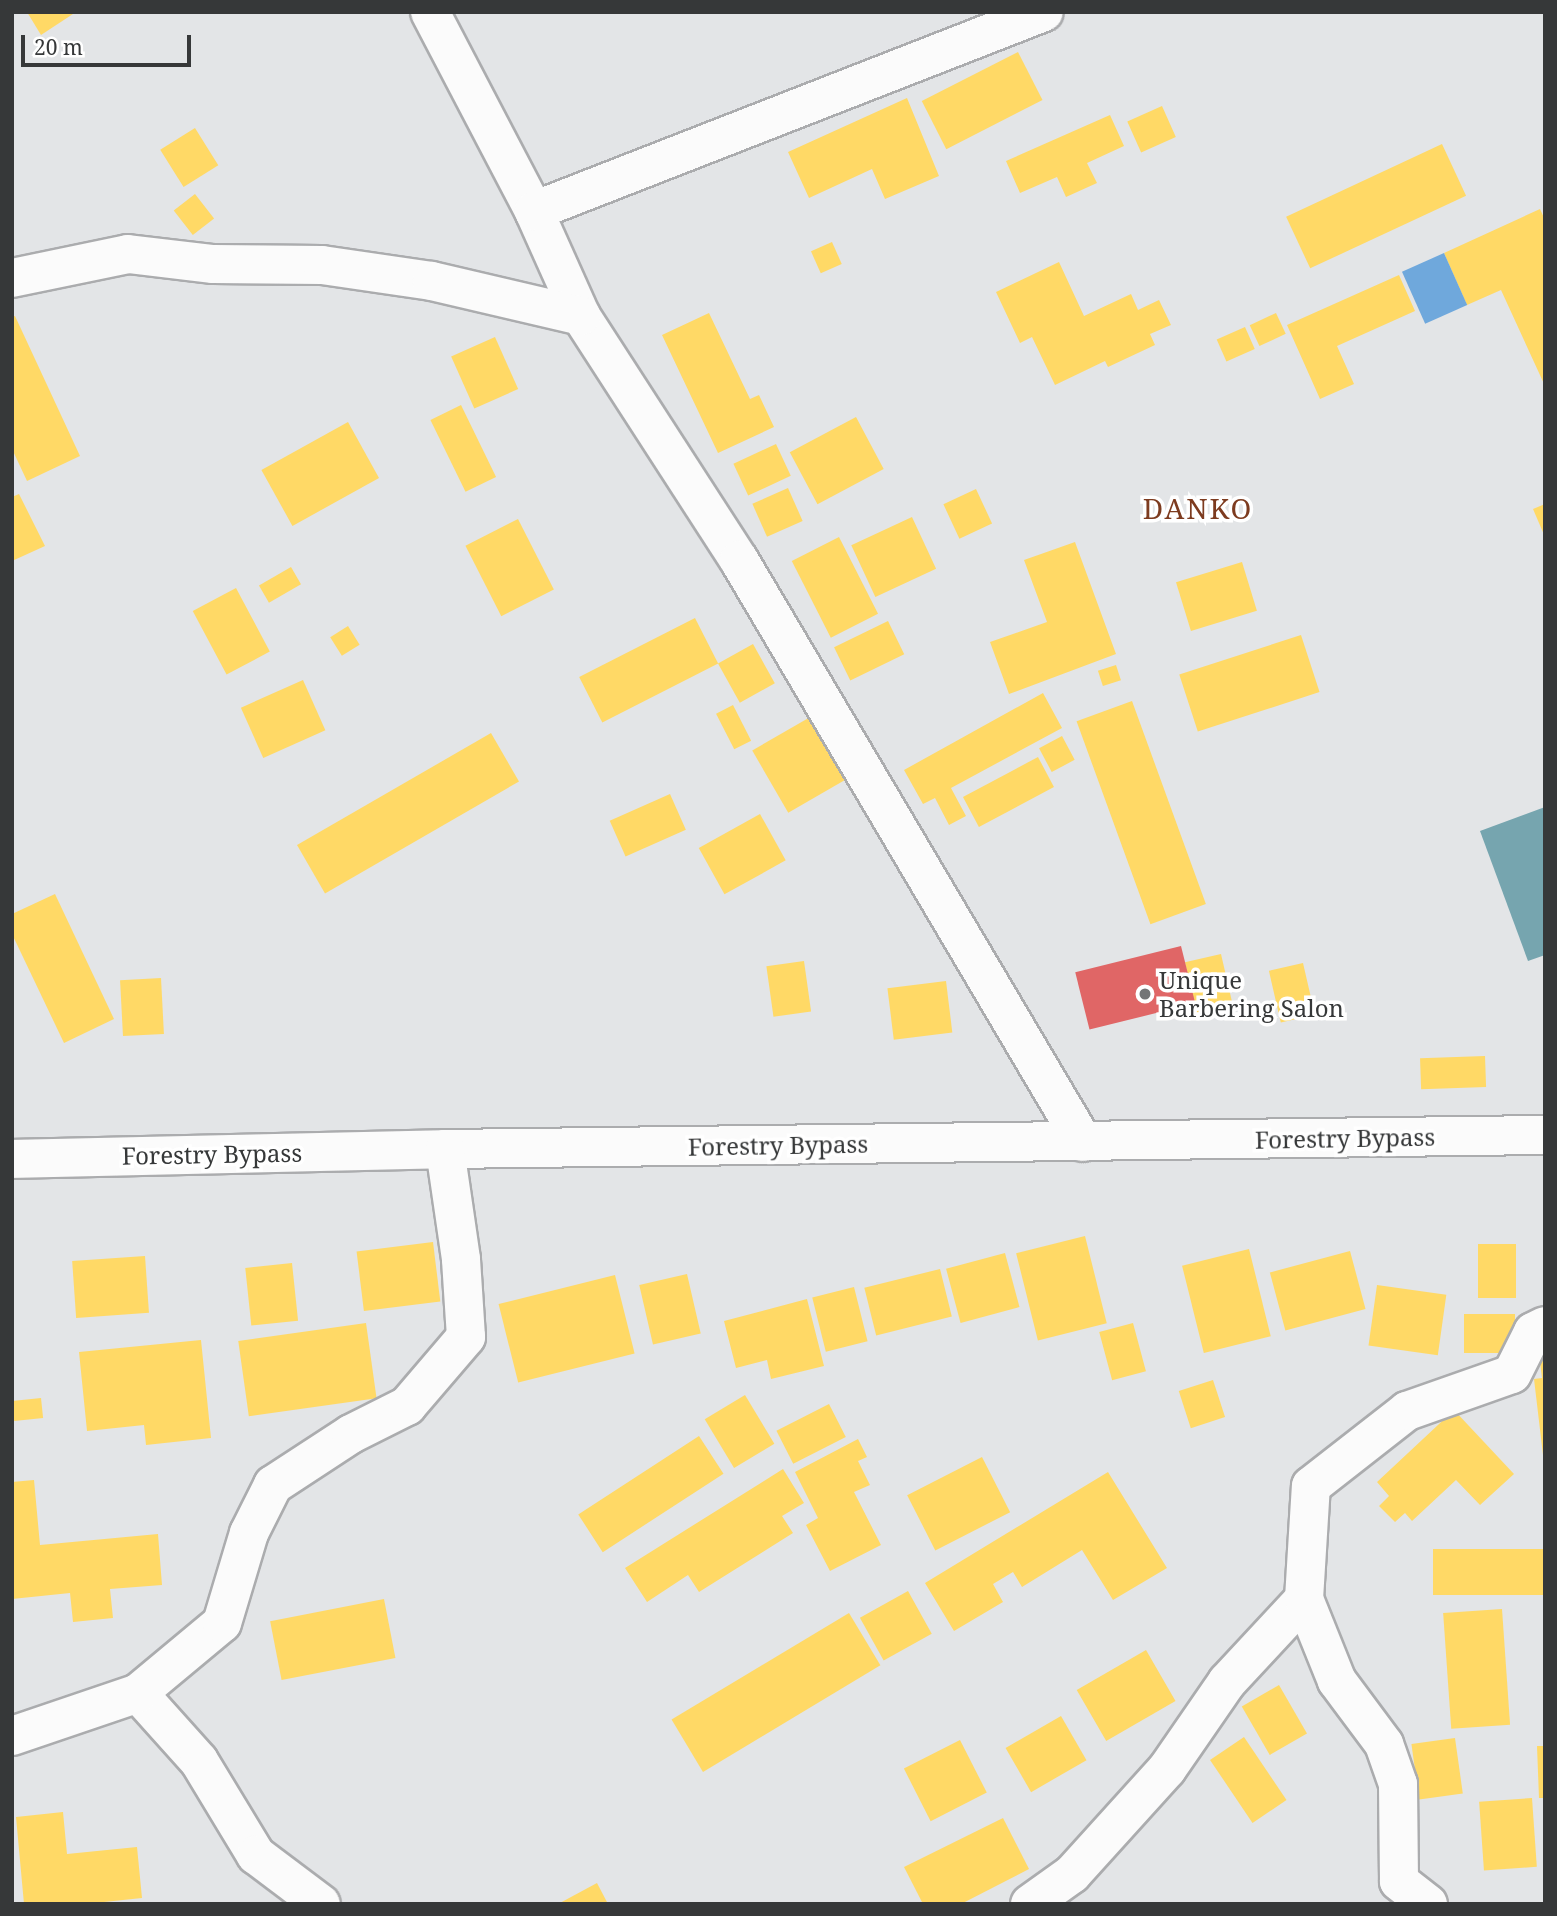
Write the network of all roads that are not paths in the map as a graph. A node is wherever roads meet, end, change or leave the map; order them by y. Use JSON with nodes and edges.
{"nodes":[{"id":1,"x":430,"y":12,"type":"edge"},
{"id":2,"x":1044,"y":12,"type":"edge"},
{"id":3,"x":534,"y":211,"type":"junction"},
{"id":4,"x":12,"y":278,"type":"edge"},
{"id":5,"x":581,"y":316,"type":"junction"},
{"id":6,"x":1545,"y":1135,"type":"edge"},
{"id":7,"x":1083,"y":1142,"type":"junction"},
{"id":8,"x":444,"y":1149,"type":"junction"},
{"id":9,"x":12,"y":1158,"type":"edge"},
{"id":10,"x":1545,"y":1326,"type":"edge"},
{"id":11,"x":1304,"y":1600,"type":"junction"},
{"id":12,"x":138,"y":1693,"type":"junction"},
{"id":13,"x":12,"y":1736,"type":"edge"},
{"id":14,"x":321,"y":1904,"type":"edge"},
{"id":15,"x":1030,"y":1904,"type":"edge"},
{"id":16,"x":1428,"y":1904,"type":"edge"}],
"edges":[{"from":1,"to":3,"type":"street"},
{"from":2,"to":3,"type":"street"},
{"from":3,"to":5,"type":"street"},
{"from":4,"to":5,"type":"street"},
{"from":5,"to":7,"type":"street"},
{"from":6,"to":7,"type":"street","name":"Forestry Bypass"},
{"from":7,"to":8,"type":"street","name":"Forestry Bypass"},
{"from":8,"to":9,"type":"street","name":"Forestry Bypass"},
{"from":8,"to":12,"type":"street"},
{"from":10,"to":11,"type":"street"},
{"from":11,"to":15,"type":"street"},
{"from":11,"to":16,"type":"street"},
{"from":12,"to":13,"type":"street"},
{"from":12,"to":14,"type":"street"}]}
